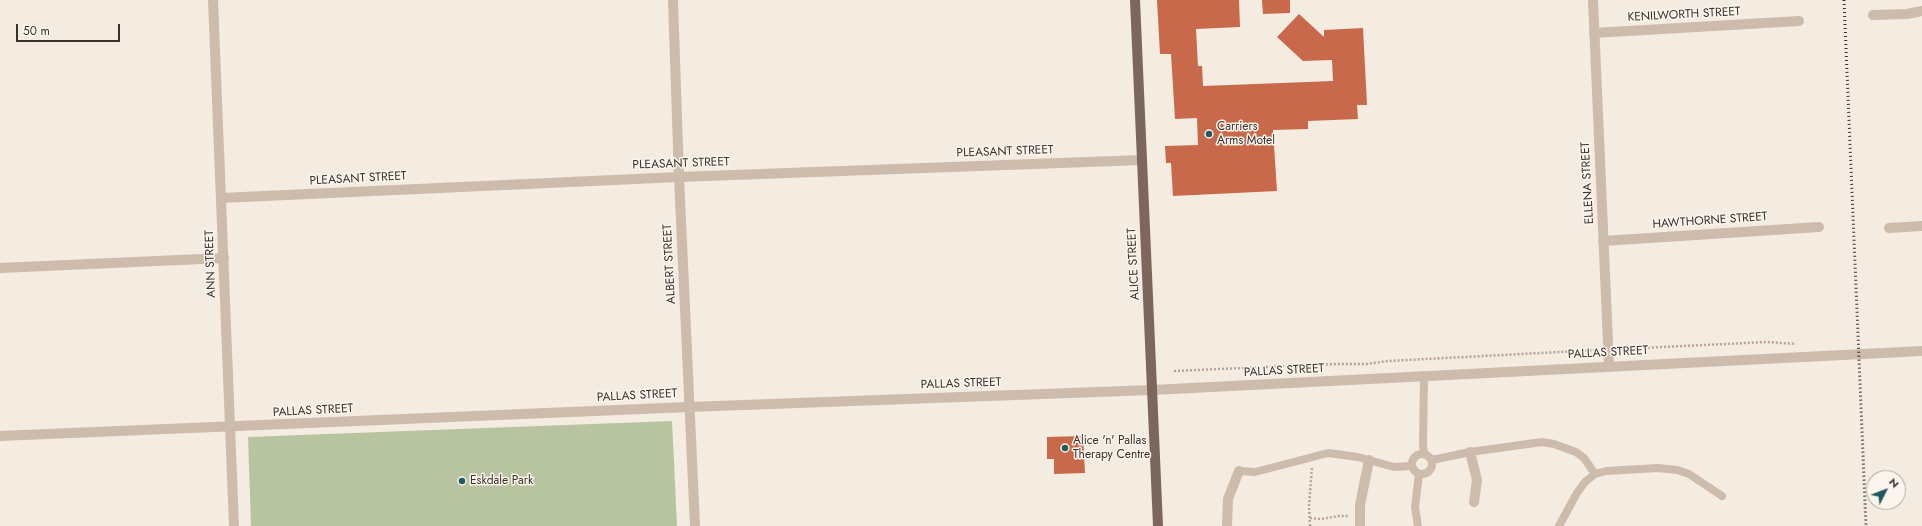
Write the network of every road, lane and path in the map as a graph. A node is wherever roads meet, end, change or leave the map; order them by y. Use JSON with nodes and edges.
{"nodes":[{"id":1,"x":213,"y":0,"type":"edge"},
{"id":2,"x":673,"y":0,"type":"edge"},
{"id":3,"x":1135,"y":0,"type":"edge"},
{"id":4,"x":1593,"y":0,"type":"edge"},
{"id":5,"x":1922,"y":11,"type":"edge"},
{"id":6,"x":1873,"y":15,"type":"dead end"},
{"id":7,"x":1799,"y":21,"type":"dead end"},
{"id":8,"x":1594,"y":33,"type":"junction"},
{"id":9,"x":1142,"y":160,"type":"junction"},
{"id":10,"x":679,"y":177,"type":"junction"},
{"id":11,"x":222,"y":198,"type":"junction"},
{"id":12,"x":1922,"y":226,"type":"edge"},
{"id":13,"x":1819,"y":227,"type":"dead end"},
{"id":14,"x":1889,"y":228,"type":"dead end"},
{"id":15,"x":1603,"y":241,"type":"junction"},
{"id":16,"x":224,"y":258,"type":"junction"},
{"id":17,"x":0,"y":268,"type":"edge"},
{"id":18,"x":1802,"y":345,"type":"dead end"},
{"id":19,"x":1621,"y":349,"type":"dead end"},
{"id":20,"x":1595,"y":350,"type":"dead end"},
{"id":21,"x":1922,"y":351,"type":"edge"},
{"id":22,"x":1609,"y":366,"type":"junction"},
{"id":23,"x":1174,"y":371,"type":"dead end"},
{"id":24,"x":1424,"y":377,"type":"junction"},
{"id":25,"x":1152,"y":390,"type":"junction"},
{"id":26,"x":689,"y":407,"type":"junction"},
{"id":27,"x":230,"y":428,"type":"junction"},
{"id":28,"x":0,"y":436,"type":"edge"},
{"id":29,"x":1470,"y":452,"type":"junction"},
{"id":30,"x":1424,"y":454,"type":"junction"},
{"id":31,"x":1313,"y":456,"type":"junction"},
{"id":32,"x":1369,"y":460,"type":"junction"},
{"id":33,"x":1432,"y":460,"type":"junction"},
{"id":34,"x":1412,"y":466,"type":"junction"},
{"id":35,"x":1239,"y":471,"type":"joint"},
{"id":36,"x":1419,"y":474,"type":"junction"},
{"id":37,"x":1595,"y":474,"type":"junction"},
{"id":38,"x":1722,"y":496,"type":"dead end"},
{"id":39,"x":1474,"y":502,"type":"dead end"},
{"id":40,"x":1310,"y":518,"type":"junction"},
{"id":41,"x":1359,"y":523,"type":"edge"},
{"id":42,"x":234,"y":526,"type":"edge"},
{"id":43,"x":695,"y":526,"type":"edge"},
{"id":44,"x":1158,"y":526,"type":"edge"},
{"id":45,"x":1227,"y":526,"type":"edge"},
{"id":46,"x":1310,"y":526,"type":"edge"},
{"id":47,"x":1418,"y":526,"type":"edge"},
{"id":48,"x":1559,"y":526,"type":"edge"}],
"edges":[{"from":1,"to":11,"type":"street","name":"ANN STREET"},
{"from":2,"to":10,"type":"street","name":"ALBERT STREET"},
{"from":3,"to":9,"type":"main road","name":"ALICE STREET"},
{"from":4,"to":8,"type":"street","name":"ELLENA STREET"},
{"from":5,"to":6,"type":"street"},
{"from":7,"to":8,"type":"street","name":"KENILWORTH STREET"},
{"from":8,"to":15,"type":"street","name":"ELLENA STREET"},
{"from":9,"to":10,"type":"street","name":"PLEASANT STREET"},
{"from":9,"to":25,"type":"main road","name":"ALICE STREET"},
{"from":10,"to":11,"type":"street","name":"PLEASANT STREET"},
{"from":10,"to":26,"type":"street","name":"ALBERT STREET"},
{"from":11,"to":16,"type":"street","name":"ANN STREET"},
{"from":12,"to":14,"type":"street"},
{"from":13,"to":15,"type":"street","name":"HAWTHORNE STREET"},
{"from":15,"to":22,"type":"street","name":"ELLENA STREET"},
{"from":16,"to":17,"type":"street"},
{"from":16,"to":27,"type":"street","name":"ANN STREET"},
{"from":18,"to":19,"type":"path"},
{"from":20,"to":23,"type":"path"},
{"from":21,"to":22,"type":"street","name":"PALLAS STREET"},
{"from":22,"to":24,"type":"street","name":"PALLAS STREET"},
{"from":24,"to":25,"type":"street","name":"PALLAS STREET"},
{"from":24,"to":30,"type":"lane"},
{"from":25,"to":26,"type":"street","name":"PALLAS STREET"},
{"from":25,"to":44,"type":"main road","name":"ALICE STREET"},
{"from":26,"to":27,"type":"street","name":"PALLAS STREET"},
{"from":26,"to":43,"type":"street","name":"ALBERT STREET"},
{"from":27,"to":28,"type":"street","name":"PALLAS STREET"},
{"from":27,"to":42,"type":"street","name":"ANN STREET"},
{"from":29,"to":33,"type":"lane"},
{"from":29,"to":37,"type":"lane"},
{"from":29,"to":39,"type":"street"},
{"from":30,"to":33,"type":"lane"},
{"from":30,"to":34,"type":"lane"},
{"from":31,"to":32,"type":"lane"},
{"from":31,"to":35,"type":"lane"},
{"from":31,"to":40,"type":"path"},
{"from":32,"to":34,"type":"lane"},
{"from":32,"to":41,"type":"street"},
{"from":33,"to":36,"type":"lane"},
{"from":34,"to":36,"type":"lane"},
{"from":35,"to":45,"type":"street"},
{"from":36,"to":47,"type":"lane"},
{"from":37,"to":38,"type":"lane"},
{"from":37,"to":48,"type":"lane"},
{"from":40,"to":41,"type":"path"},
{"from":40,"to":46,"type":"path"}]}
